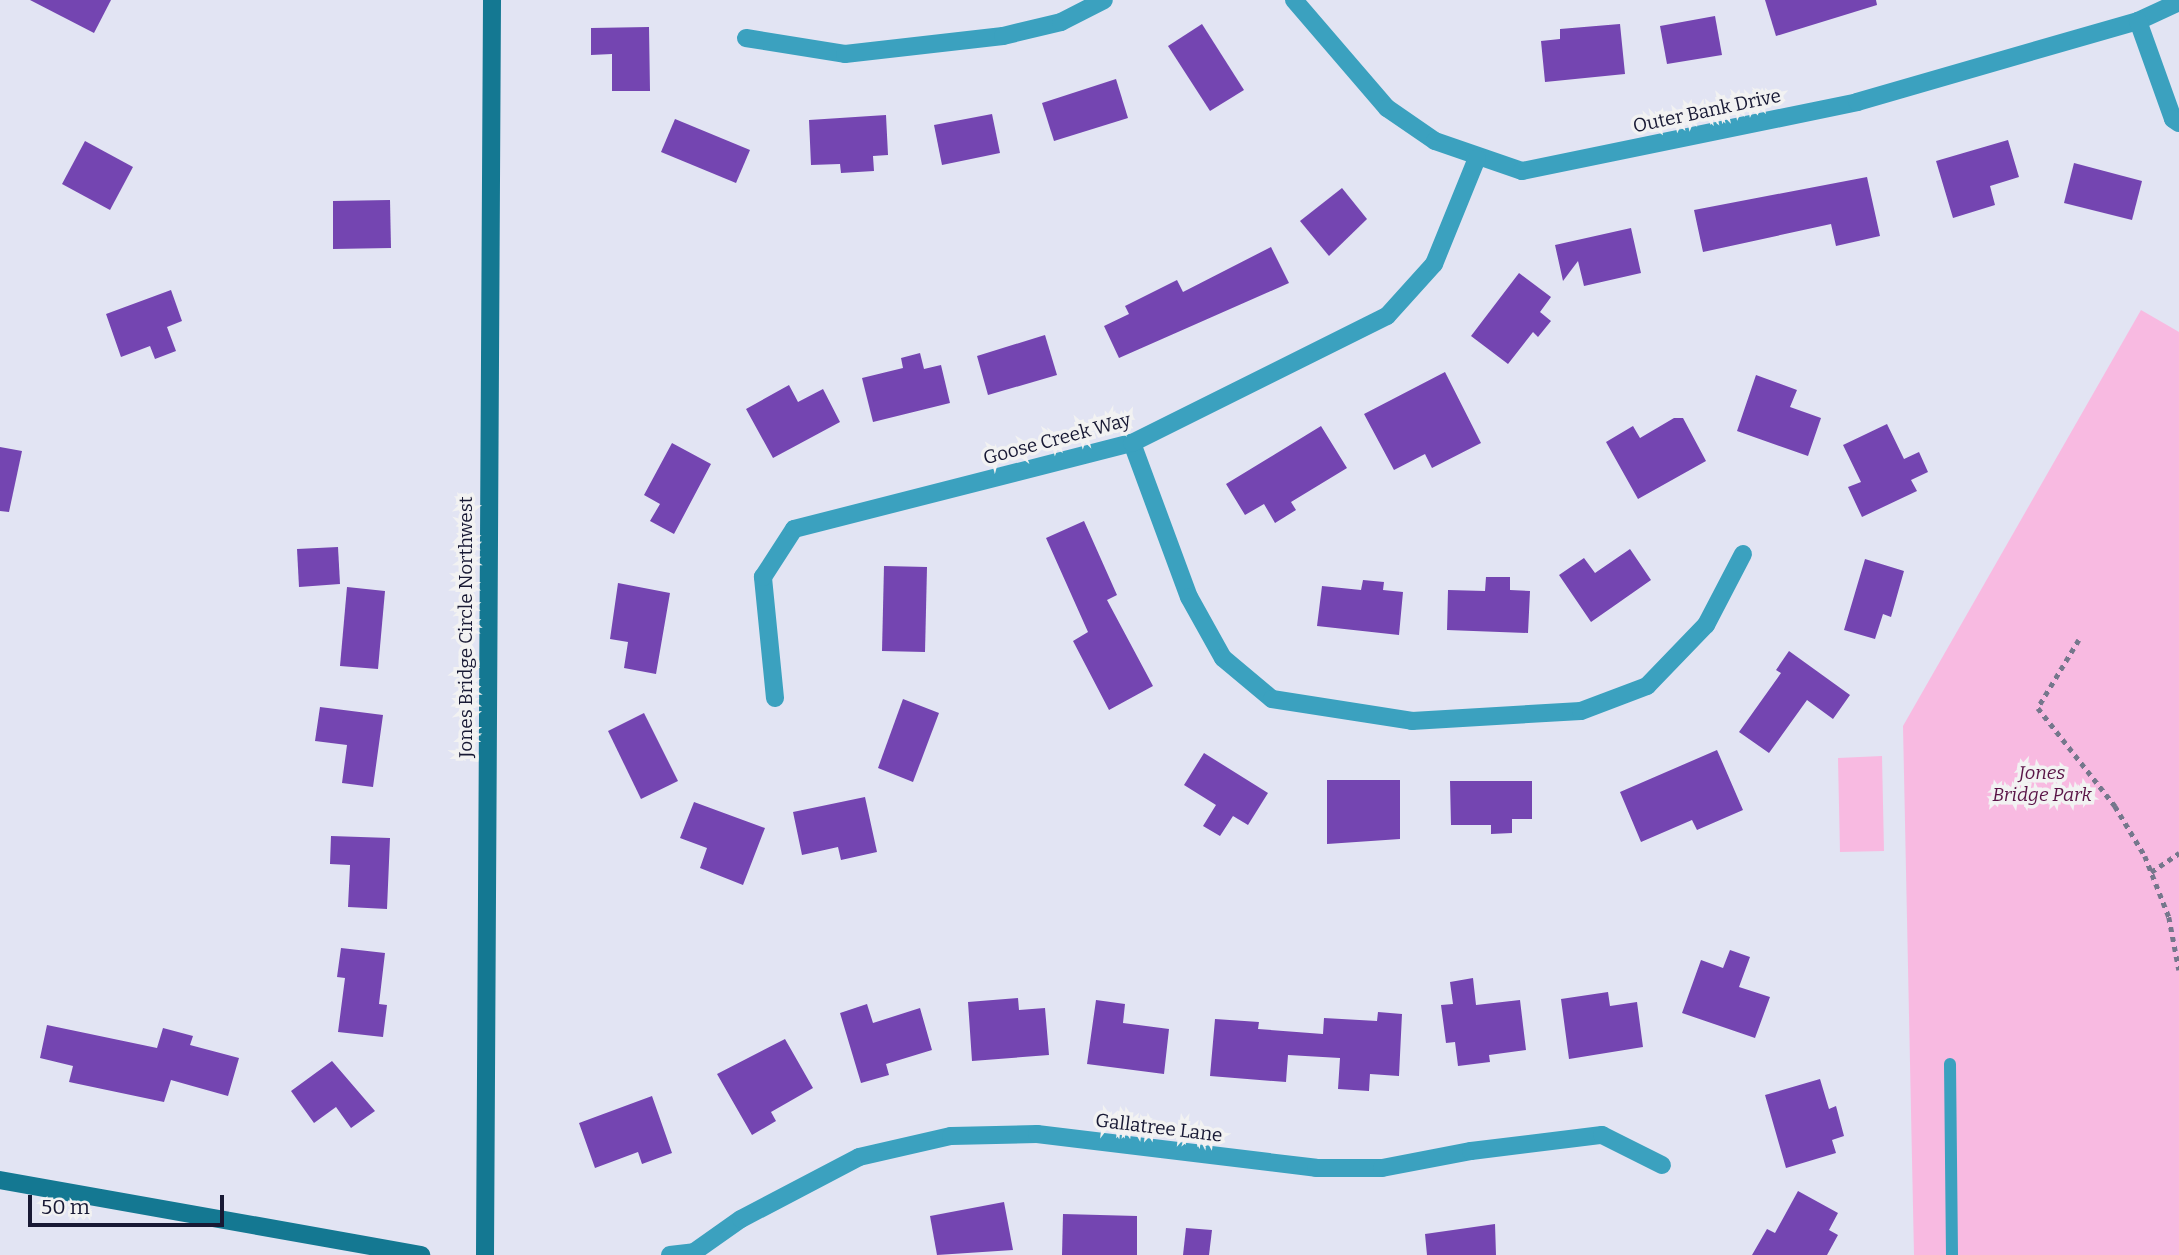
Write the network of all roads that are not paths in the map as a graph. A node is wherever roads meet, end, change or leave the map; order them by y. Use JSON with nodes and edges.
{"nodes":[{"id":1,"x":492,"y":0,"type":"edge"},
{"id":2,"x":1104,"y":0,"type":"edge"},
{"id":3,"x":1294,"y":0,"type":"edge"},
{"id":4,"x":2179,"y":2,"type":"edge"},
{"id":5,"x":2138,"y":21,"type":"junction"},
{"id":6,"x":746,"y":38,"type":"dead end"},
{"id":7,"x":2179,"y":123,"type":"edge"},
{"id":8,"x":1477,"y":159,"type":"junction"},
{"id":9,"x":1132,"y":443,"type":"junction"},
{"id":10,"x":1743,"y":554,"type":"dead end"},
{"id":11,"x":775,"y":698,"type":"dead end"},
{"id":12,"x":1950,"y":1064,"type":"dead end"},
{"id":13,"x":1662,"y":1165,"type":"dead end"},
{"id":14,"x":0,"y":1180,"type":"edge"},
{"id":15,"x":695,"y":1253,"type":"edge"},
{"id":16,"x":421,"y":1255,"type":"edge"},
{"id":17,"x":485,"y":1255,"type":"edge"},
{"id":18,"x":670,"y":1255,"type":"edge"},
{"id":19,"x":1952,"y":1255,"type":"edge"}],
"edges":[{"from":1,"to":17,"type":"street","name":"Jones Bridge Circle Northwest"},
{"from":2,"to":6,"type":"street"},
{"from":3,"to":8,"type":"street","name":"Outer Bank Drive"},
{"from":4,"to":5,"type":"street","name":"Outer Bank Drive"},
{"from":5,"to":7,"type":"street"},
{"from":5,"to":8,"type":"street","name":"Outer Bank Drive"},
{"from":8,"to":9,"type":"street","name":"Goose Creek Way"},
{"from":9,"to":10,"type":"street"},
{"from":9,"to":11,"type":"street","name":"Goose Creek Way"},
{"from":12,"to":19,"type":"lane"},
{"from":13,"to":15,"type":"street","name":"Gallatree Lane"},
{"from":14,"to":16,"type":"street"},
{"from":15,"to":18,"type":"street","name":"Gallatree Lane"}]}
